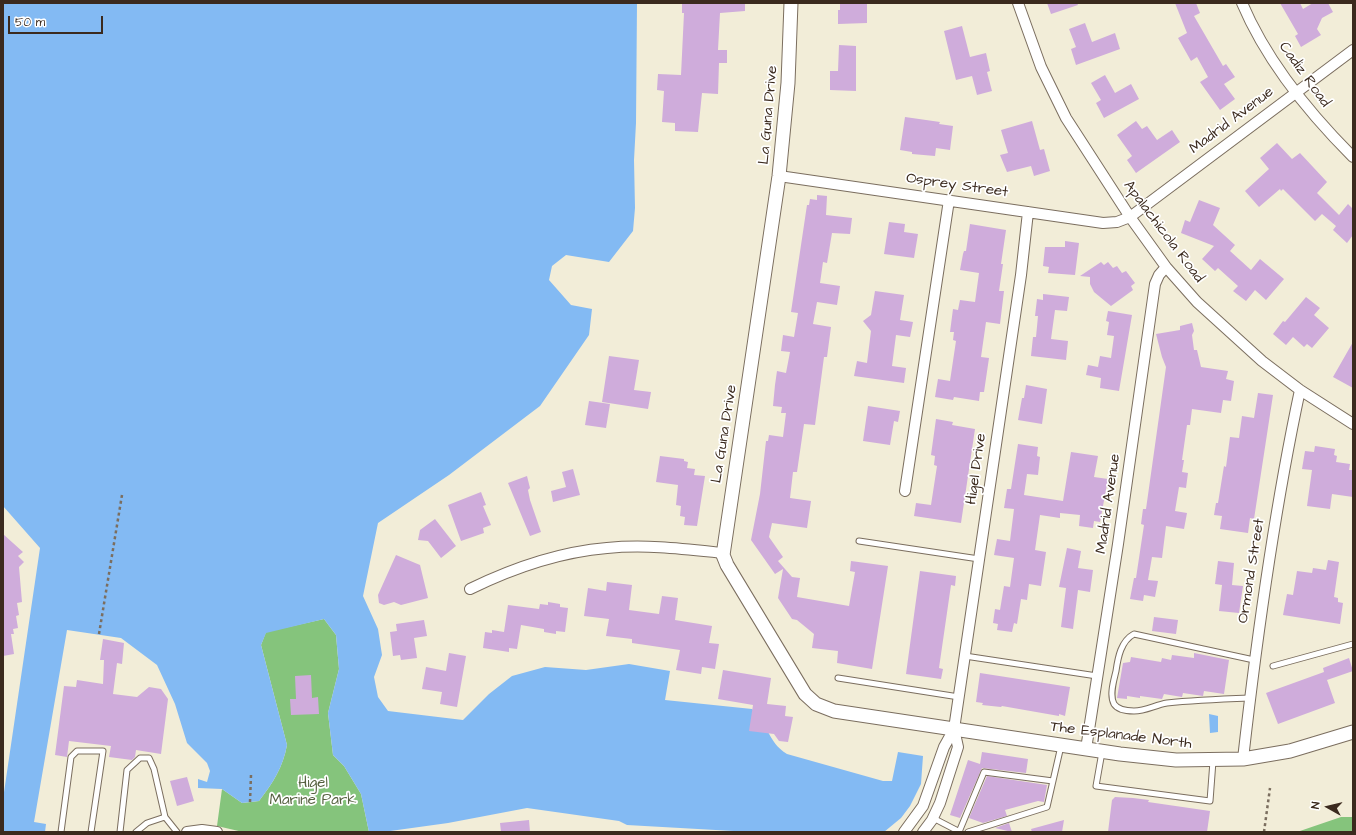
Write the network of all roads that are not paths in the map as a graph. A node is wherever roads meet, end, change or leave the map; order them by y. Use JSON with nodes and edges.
{"nodes":[{"id":1,"x":791,"y":3,"type":"edge"},
{"id":2,"x":1018,"y":3,"type":"edge"},
{"id":3,"x":1242,"y":3,"type":"edge"},
{"id":4,"x":1353,"y":50,"type":"edge"},
{"id":5,"x":1295,"y":93,"type":"junction"},
{"id":6,"x":1353,"y":157,"type":"edge"},
{"id":7,"x":779,"y":176,"type":"junction"},
{"id":8,"x":949,"y":200,"type":"junction"},
{"id":9,"x":1028,"y":212,"type":"junction"},
{"id":10,"x":1130,"y":217,"type":"junction"},
{"id":11,"x":1166,"y":267,"type":"junction"},
{"id":12,"x":1300,"y":390,"type":"junction"},
{"id":13,"x":1353,"y":424,"type":"edge"},
{"id":14,"x":905,"y":491,"type":"dead end"},
{"id":15,"x":859,"y":541,"type":"dead end"},
{"id":16,"x":723,"y":553,"type":"junction"},
{"id":17,"x":979,"y":559,"type":"junction"},
{"id":18,"x":470,"y":589,"type":"dead end"},
{"id":19,"x":1353,"y":644,"type":"edge"},
{"id":20,"x":965,"y":656,"type":"junction"},
{"id":21,"x":1254,"y":660,"type":"junction"},
{"id":22,"x":1273,"y":666,"type":"dead end"},
{"id":23,"x":1097,"y":676,"type":"junction"},
{"id":24,"x":838,"y":678,"type":"dead end"},
{"id":25,"x":959,"y":697,"type":"junction"},
{"id":26,"x":1250,"y":698,"type":"junction"},
{"id":27,"x":954,"y":730,"type":"junction"},
{"id":28,"x":1353,"y":732,"type":"edge"},
{"id":29,"x":1062,"y":745,"type":"junction"},
{"id":30,"x":1086,"y":749,"type":"junction"},
{"id":31,"x":1102,"y":751,"type":"junction"},
{"id":32,"x":1243,"y":759,"type":"junction"},
{"id":33,"x":1212,"y":761,"type":"junction"},
{"id":34,"x":1053,"y":781,"type":"junction"},
{"id":35,"x":165,"y":817,"type":"junction"},
{"id":36,"x":933,"y":818,"type":"junction"},
{"id":37,"x":61,"y":832,"type":"edge"},
{"id":38,"x":91,"y":832,"type":"edge"},
{"id":39,"x":120,"y":832,"type":"edge"},
{"id":40,"x":136,"y":832,"type":"edge"},
{"id":41,"x":177,"y":832,"type":"edge"},
{"id":42,"x":192,"y":832,"type":"edge"},
{"id":43,"x":217,"y":832,"type":"edge"},
{"id":44,"x":904,"y":832,"type":"edge"},
{"id":45,"x":923,"y":832,"type":"edge"},
{"id":46,"x":960,"y":832,"type":"edge"},
{"id":47,"x":968,"y":832,"type":"edge"}],
"edges":[{"from":1,"to":7,"type":"street","name":"La Guna Drive"},
{"from":2,"to":10,"type":"street","name":"Apalachicola Road"},
{"from":3,"to":5,"type":"street","name":"Cadiz Road"},
{"from":4,"to":5,"type":"street","name":"Madrid Avenue"},
{"from":5,"to":6,"type":"street","name":"Cadiz Road"},
{"from":5,"to":10,"type":"street","name":"Madrid Avenue"},
{"from":7,"to":8,"type":"street","name":"Osprey Street"},
{"from":7,"to":16,"type":"street","name":"La Guna Drive"},
{"from":8,"to":9,"type":"street","name":"Osprey Street"},
{"from":8,"to":14,"type":"street"},
{"from":9,"to":10,"type":"street","name":"Osprey Street"},
{"from":9,"to":17,"type":"street","name":"Higel Drive"},
{"from":10,"to":11,"type":"street","name":"Apalachicola Road"},
{"from":11,"to":12,"type":"street","name":"Apalachicola Road"},
{"from":11,"to":23,"type":"street","name":"Madrid Avenue"},
{"from":12,"to":13,"type":"street","name":"Apalachicola Road"},
{"from":12,"to":21,"type":"street","name":"Ormond Street"},
{"from":15,"to":17,"type":"lane"},
{"from":16,"to":18,"type":"street"},
{"from":16,"to":27,"type":"street","name":"La Guna Drive"},
{"from":17,"to":20,"type":"street","name":"Higel Drive"},
{"from":19,"to":22,"type":"lane"},
{"from":20,"to":23,"type":"lane"},
{"from":20,"to":25,"type":"street","name":"Higel Drive"},
{"from":21,"to":26,"type":"street","name":"Ormond Street"},
{"from":21,"to":26,"type":"lane"},
{"from":23,"to":30,"type":"street","name":"Madrid Avenue"},
{"from":24,"to":25,"type":"lane"},
{"from":25,"to":27,"type":"street","name":"Higel Drive"},
{"from":26,"to":32,"type":"street","name":"Ormond Street"},
{"from":27,"to":29,"type":"street","name":"The Esplanade North"},
{"from":27,"to":36,"type":"street"},
{"from":27,"to":44,"type":"street"},
{"from":28,"to":32,"type":"street","name":"The Esplanade North"},
{"from":29,"to":30,"type":"street","name":"The Esplanade North"},
{"from":29,"to":34,"type":"lane"},
{"from":30,"to":31,"type":"street","name":"The Esplanade North"},
{"from":31,"to":33,"type":"street","name":"The Esplanade North"},
{"from":31,"to":33,"type":"lane"},
{"from":32,"to":33,"type":"street","name":"The Esplanade North"},
{"from":34,"to":46,"type":"lane"},
{"from":34,"to":47,"type":"lane"},
{"from":35,"to":39,"type":"lane"},
{"from":35,"to":40,"type":"lane"},
{"from":35,"to":41,"type":"lane"},
{"from":36,"to":45,"type":"street"},
{"from":36,"to":46,"type":"lane"},
{"from":37,"to":38,"type":"lane"},
{"from":42,"to":43,"type":"street"}]}
